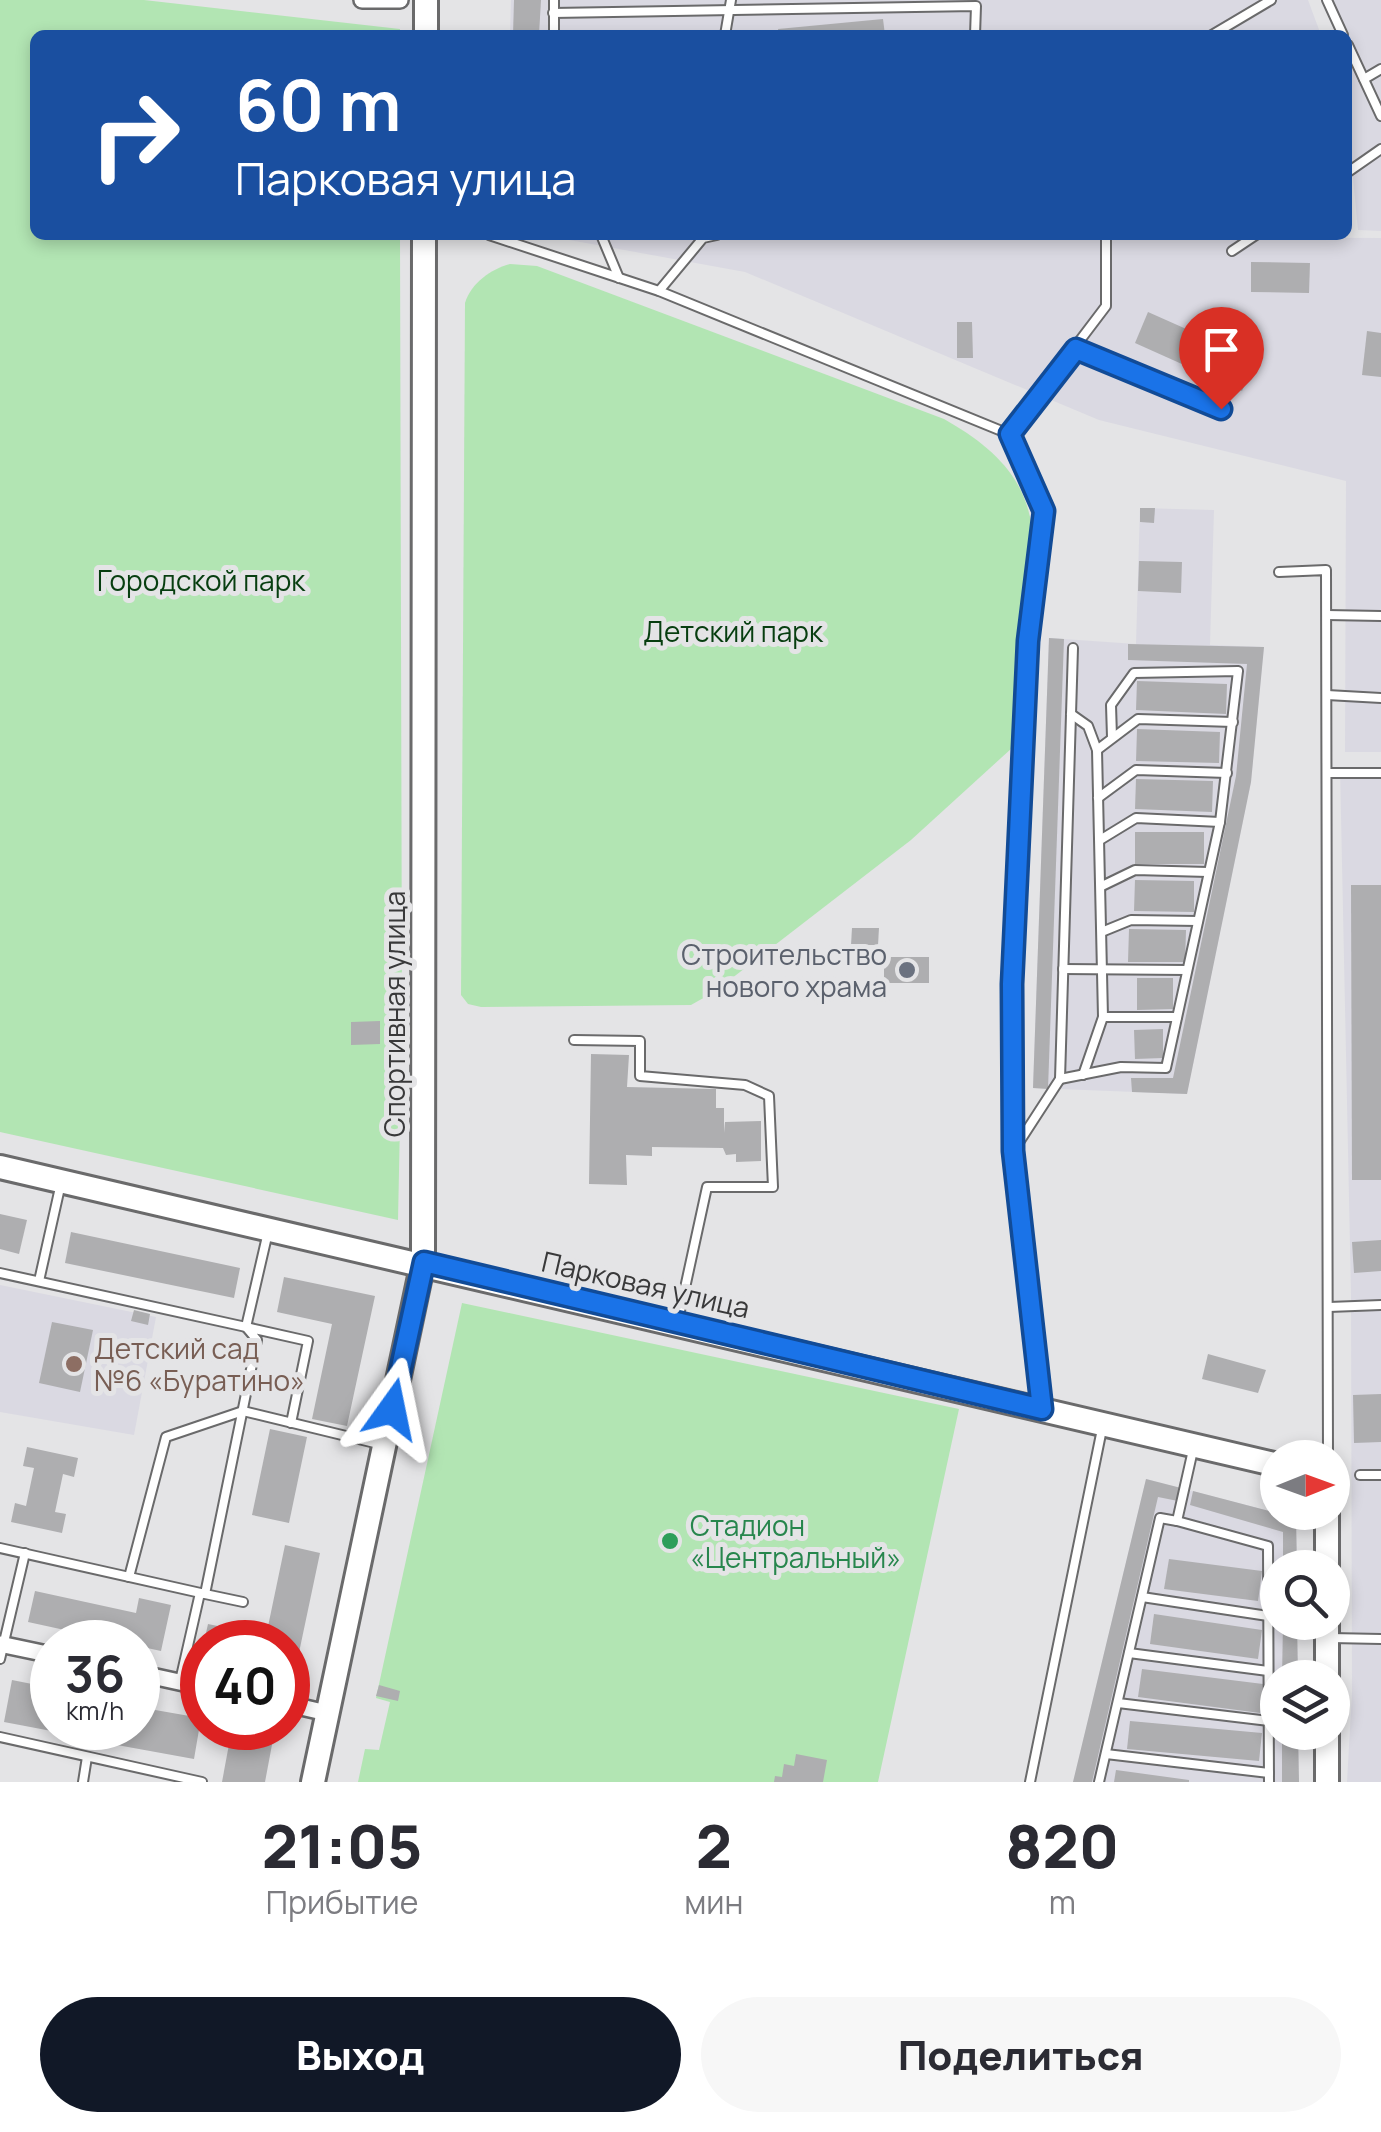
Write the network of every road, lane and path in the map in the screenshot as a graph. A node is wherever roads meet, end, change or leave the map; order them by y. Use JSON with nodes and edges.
{"nodes":[{"id":1,"x":362,"y":0,"type":"edge"},
{"id":2,"x":426,"y":0,"type":"edge"},
{"id":3,"x":554,"y":0,"type":"edge"},
{"id":4,"x":1272,"y":0,"type":"edge"},
{"id":5,"x":1326,"y":0,"type":"edge"},
{"id":6,"x":392,"y":1,"type":"edge"},
{"id":7,"x":731,"y":5,"type":"edge"},
{"id":8,"x":553,"y":13,"type":"junction"},
{"id":9,"x":426,"y":30,"type":"edge"},
{"id":10,"x":554,"y":30,"type":"edge"},
{"id":11,"x":725,"y":30,"type":"edge"},
{"id":12,"x":975,"y":30,"type":"edge"},
{"id":13,"x":1221,"y":30,"type":"edge"},
{"id":14,"x":1341,"y":30,"type":"edge"},
{"id":15,"x":1352,"y":53,"type":"edge"},
{"id":16,"x":1381,"y":69,"type":"edge"},
{"id":17,"x":1364,"y":79,"type":"junction"},
{"id":18,"x":1381,"y":116,"type":"edge"},
{"id":19,"x":1381,"y":149,"type":"edge"},
{"id":20,"x":1352,"y":169,"type":"edge"},
{"id":21,"x":424,"y":240,"type":"edge"},
{"id":22,"x":504,"y":240,"type":"edge"},
{"id":23,"x":603,"y":240,"type":"edge"},
{"id":24,"x":701,"y":240,"type":"edge"},
{"id":25,"x":1106,"y":240,"type":"edge"},
{"id":26,"x":1248,"y":240,"type":"edge"},
{"id":27,"x":1232,"y":251,"type":"dead end"},
{"id":28,"x":619,"y":278,"type":"junction"},
{"id":29,"x":659,"y":292,"type":"junction"},
{"id":30,"x":1076,"y":349,"type":"junction"},
{"id":31,"x":1221,"y":409,"type":"dead end"},
{"id":32,"x":1010,"y":434,"type":"junction"},
{"id":33,"x":1279,"y":572,"type":"dead end"},
{"id":34,"x":1326,"y":615,"type":"junction"},
{"id":35,"x":1381,"y":616,"type":"edge"},
{"id":36,"x":1073,"y":648,"type":"dead end"},
{"id":37,"x":1327,"y":695,"type":"junction"},
{"id":38,"x":1381,"y":698,"type":"edge"},
{"id":39,"x":1071,"y":714,"type":"junction"},
{"id":40,"x":1232,"y":722,"type":"junction"},
{"id":41,"x":1112,"y":737,"type":"junction"},
{"id":42,"x":1096,"y":750,"type":"junction"},
{"id":43,"x":1227,"y":773,"type":"junction"},
{"id":44,"x":1327,"y":773,"type":"junction"},
{"id":45,"x":1381,"y":773,"type":"edge"},
{"id":46,"x":1098,"y":798,"type":"junction"},
{"id":47,"x":1220,"y":822,"type":"junction"},
{"id":48,"x":1100,"y":840,"type":"junction"},
{"id":49,"x":1208,"y":872,"type":"junction"},
{"id":50,"x":1102,"y":886,"type":"junction"},
{"id":51,"x":1198,"y":921,"type":"junction"},
{"id":52,"x":1104,"y":931,"type":"junction"},
{"id":53,"x":1064,"y":969,"type":"junction"},
{"id":54,"x":1105,"y":970,"type":"junction"},
{"id":55,"x":1187,"y":970,"type":"junction"},
{"id":56,"x":1103,"y":1017,"type":"junction"},
{"id":57,"x":1177,"y":1017,"type":"junction"},
{"id":58,"x":574,"y":1040,"type":"dead end"},
{"id":59,"x":1083,"y":1075,"type":"junction"},
{"id":60,"x":1060,"y":1079,"type":"junction"},
{"id":61,"x":1013,"y":1151,"type":"junction"},
{"id":62,"x":0,"y":1168,"type":"edge"},
{"id":63,"x":61,"y":1181,"type":"junction"},
{"id":64,"x":269,"y":1228,"type":"junction"},
{"id":65,"x":424,"y":1262,"type":"junction"},
{"id":66,"x":0,"y":1273,"type":"edge"},
{"id":67,"x":38,"y":1280,"type":"junction"},
{"id":68,"x":1381,"y":1305,"type":"edge"},
{"id":69,"x":1329,"y":1308,"type":"junction"},
{"id":70,"x":677,"y":1323,"type":"junction"},
{"id":71,"x":246,"y":1327,"type":"junction"},
{"id":72,"x":1042,"y":1409,"type":"junction"},
{"id":73,"x":243,"y":1411,"type":"junction"},
{"id":74,"x":291,"y":1423,"type":"junction"},
{"id":75,"x":1104,"y":1424,"type":"junction"},
{"id":76,"x":1328,"y":1440,"type":"edge"},
{"id":77,"x":384,"y":1446,"type":"junction"},
{"id":78,"x":1194,"y":1446,"type":"junction"},
{"id":79,"x":1260,"y":1461,"type":"edge"},
{"id":80,"x":1381,"y":1475,"type":"edge"},
{"id":81,"x":1360,"y":1476,"type":"dead end"},
{"id":82,"x":1177,"y":1520,"type":"junction"},
{"id":83,"x":0,"y":1548,"type":"edge"},
{"id":84,"x":1268,"y":1550,"type":"edge"},
{"id":85,"x":25,"y":1554,"type":"junction"},
{"id":86,"x":128,"y":1577,"type":"junction"},
{"id":87,"x":202,"y":1594,"type":"junction"},
{"id":88,"x":1142,"y":1597,"type":"junction"},
{"id":89,"x":243,"y":1602,"type":"dead end"},
{"id":90,"x":1260,"y":1615,"type":"edge"},
{"id":91,"x":196,"y":1620,"type":"edge"},
{"id":92,"x":1350,"y":1634,"type":"edge"},
{"id":93,"x":1381,"y":1639,"type":"edge"},
{"id":94,"x":1,"y":1650,"type":"edge"},
{"id":95,"x":30,"y":1653,"type":"edge"},
{"id":96,"x":1129,"y":1653,"type":"junction"},
{"id":97,"x":1260,"y":1669,"type":"edge"},
{"id":98,"x":160,"y":1678,"type":"edge"},
{"id":99,"x":180,"y":1682,"type":"edge"},
{"id":100,"x":1118,"y":1703,"type":"junction"},
{"id":101,"x":310,"y":1708,"type":"edge"},
{"id":102,"x":328,"y":1712,"type":"junction"},
{"id":103,"x":1260,"y":1720,"type":"edge"},
{"id":104,"x":0,"y":1738,"type":"edge"},
{"id":105,"x":1269,"y":1750,"type":"edge"},
{"id":106,"x":1327,"y":1750,"type":"edge"},
{"id":107,"x":1106,"y":1754,"type":"junction"},
{"id":108,"x":87,"y":1756,"type":"junction"},
{"id":109,"x":1269,"y":1777,"type":"edge"},
{"id":110,"x":83,"y":1782,"type":"edge"},
{"id":111,"x":202,"y":1782,"type":"edge"},
{"id":112,"x":314,"y":1782,"type":"edge"},
{"id":113,"x":1030,"y":1782,"type":"edge"},
{"id":114,"x":1099,"y":1782,"type":"edge"},
{"id":115,"x":1327,"y":1782,"type":"edge"}],
"edges":[{"from":1,"to":6,"type":"street"},
{"from":2,"to":9,"type":"street"},
{"from":3,"to":8,"type":"lane"},
{"from":4,"to":13,"type":"lane"},
{"from":5,"to":14,"type":"lane"},
{"from":7,"to":8,"type":"lane"},
{"from":7,"to":11,"type":"lane"},
{"from":7,"to":12,"type":"lane"},
{"from":8,"to":10,"type":"lane"},
{"from":15,"to":17,"type":"lane"},
{"from":16,"to":17,"type":"lane"},
{"from":17,"to":18,"type":"lane"},
{"from":19,"to":20,"type":"lane"},
{"from":21,"to":65,"type":"street","name":"Спортивная улица"},
{"from":22,"to":28,"type":"lane"},
{"from":23,"to":28,"type":"lane"},
{"from":24,"to":29,"type":"lane"},
{"from":25,"to":30,"type":"lane"},
{"from":26,"to":27,"type":"lane"},
{"from":28,"to":29,"type":"lane"},
{"from":29,"to":32,"type":"lane"},
{"from":30,"to":31,"type":"lane"},
{"from":30,"to":32,"type":"lane"},
{"from":32,"to":61,"type":"lane"},
{"from":33,"to":34,"type":"lane"},
{"from":34,"to":35,"type":"lane"},
{"from":34,"to":37,"type":"lane"},
{"from":36,"to":39,"type":"lane"},
{"from":37,"to":38,"type":"lane"},
{"from":37,"to":44,"type":"lane"},
{"from":39,"to":42,"type":"lane"},
{"from":39,"to":53,"type":"lane"},
{"from":40,"to":41,"type":"lane"},
{"from":40,"to":41,"type":"lane"},
{"from":40,"to":43,"type":"lane"},
{"from":41,"to":42,"type":"lane"},
{"from":42,"to":46,"type":"lane"},
{"from":43,"to":46,"type":"lane"},
{"from":43,"to":47,"type":"lane"},
{"from":44,"to":45,"type":"lane"},
{"from":44,"to":69,"type":"lane"},
{"from":46,"to":48,"type":"lane"},
{"from":47,"to":48,"type":"lane"},
{"from":47,"to":49,"type":"lane"},
{"from":48,"to":50,"type":"lane"},
{"from":49,"to":50,"type":"lane"},
{"from":49,"to":51,"type":"lane"},
{"from":50,"to":52,"type":"lane"},
{"from":51,"to":52,"type":"lane"},
{"from":51,"to":55,"type":"lane"},
{"from":52,"to":54,"type":"lane"},
{"from":53,"to":54,"type":"lane"},
{"from":53,"to":60,"type":"lane"},
{"from":54,"to":55,"type":"lane"},
{"from":54,"to":56,"type":"lane"},
{"from":55,"to":57,"type":"lane"},
{"from":56,"to":57,"type":"lane"},
{"from":56,"to":59,"type":"lane"},
{"from":57,"to":59,"type":"lane"},
{"from":58,"to":70,"type":"lane"},
{"from":59,"to":60,"type":"lane"},
{"from":60,"to":61,"type":"lane"},
{"from":61,"to":72,"type":"lane"},
{"from":62,"to":63,"type":"street","name":"Парковая улица"},
{"from":63,"to":64,"type":"street","name":"Парковая улица"},
{"from":63,"to":67,"type":"lane"},
{"from":64,"to":65,"type":"street","name":"Парковая улица"},
{"from":64,"to":71,"type":"lane"},
{"from":65,"to":70,"type":"street","name":"Парковая улица"},
{"from":65,"to":77,"type":"street","name":"Спортивная улица"},
{"from":66,"to":67,"type":"lane"},
{"from":67,"to":71,"type":"lane"},
{"from":68,"to":69,"type":"lane"},
{"from":69,"to":76,"type":"lane"},
{"from":70,"to":72,"type":"street","name":"Парковая улица"},
{"from":71,"to":73,"type":"lane"},
{"from":71,"to":74,"type":"lane"},
{"from":72,"to":75,"type":"street","name":"Парковая улица"},
{"from":73,"to":74,"type":"lane"},
{"from":73,"to":86,"type":"lane"},
{"from":73,"to":87,"type":"lane"},
{"from":74,"to":77,"type":"lane"},
{"from":75,"to":78,"type":"street","name":"Парковая улица"},
{"from":75,"to":113,"type":"lane"},
{"from":77,"to":102,"type":"street","name":"Спортивная улица"},
{"from":78,"to":79,"type":"street","name":"Парковая улица"},
{"from":78,"to":82,"type":"lane"},
{"from":80,"to":81,"type":"lane"},
{"from":82,"to":84,"type":"lane"},
{"from":82,"to":88,"type":"lane"},
{"from":83,"to":85,"type":"lane"},
{"from":85,"to":86,"type":"lane"},
{"from":85,"to":94,"type":"lane"},
{"from":86,"to":87,"type":"lane"},
{"from":87,"to":89,"type":"lane"},
{"from":87,"to":91,"type":"lane"},
{"from":88,"to":90,"type":"lane"},
{"from":88,"to":96,"type":"lane"},
{"from":92,"to":93,"type":"lane"},
{"from":94,"to":95,"type":"street"},
{"from":96,"to":97,"type":"lane"},
{"from":96,"to":100,"type":"lane"},
{"from":98,"to":99,"type":"street"},
{"from":100,"to":103,"type":"lane"},
{"from":100,"to":107,"type":"lane"},
{"from":101,"to":102,"type":"street"},
{"from":102,"to":112,"type":"street","name":"Спортивная улица"},
{"from":104,"to":108,"type":"lane"},
{"from":105,"to":109,"type":"lane"},
{"from":106,"to":115,"type":"street"},
{"from":107,"to":109,"type":"lane"},
{"from":107,"to":114,"type":"lane"},
{"from":108,"to":110,"type":"lane"},
{"from":108,"to":111,"type":"lane"}]}
